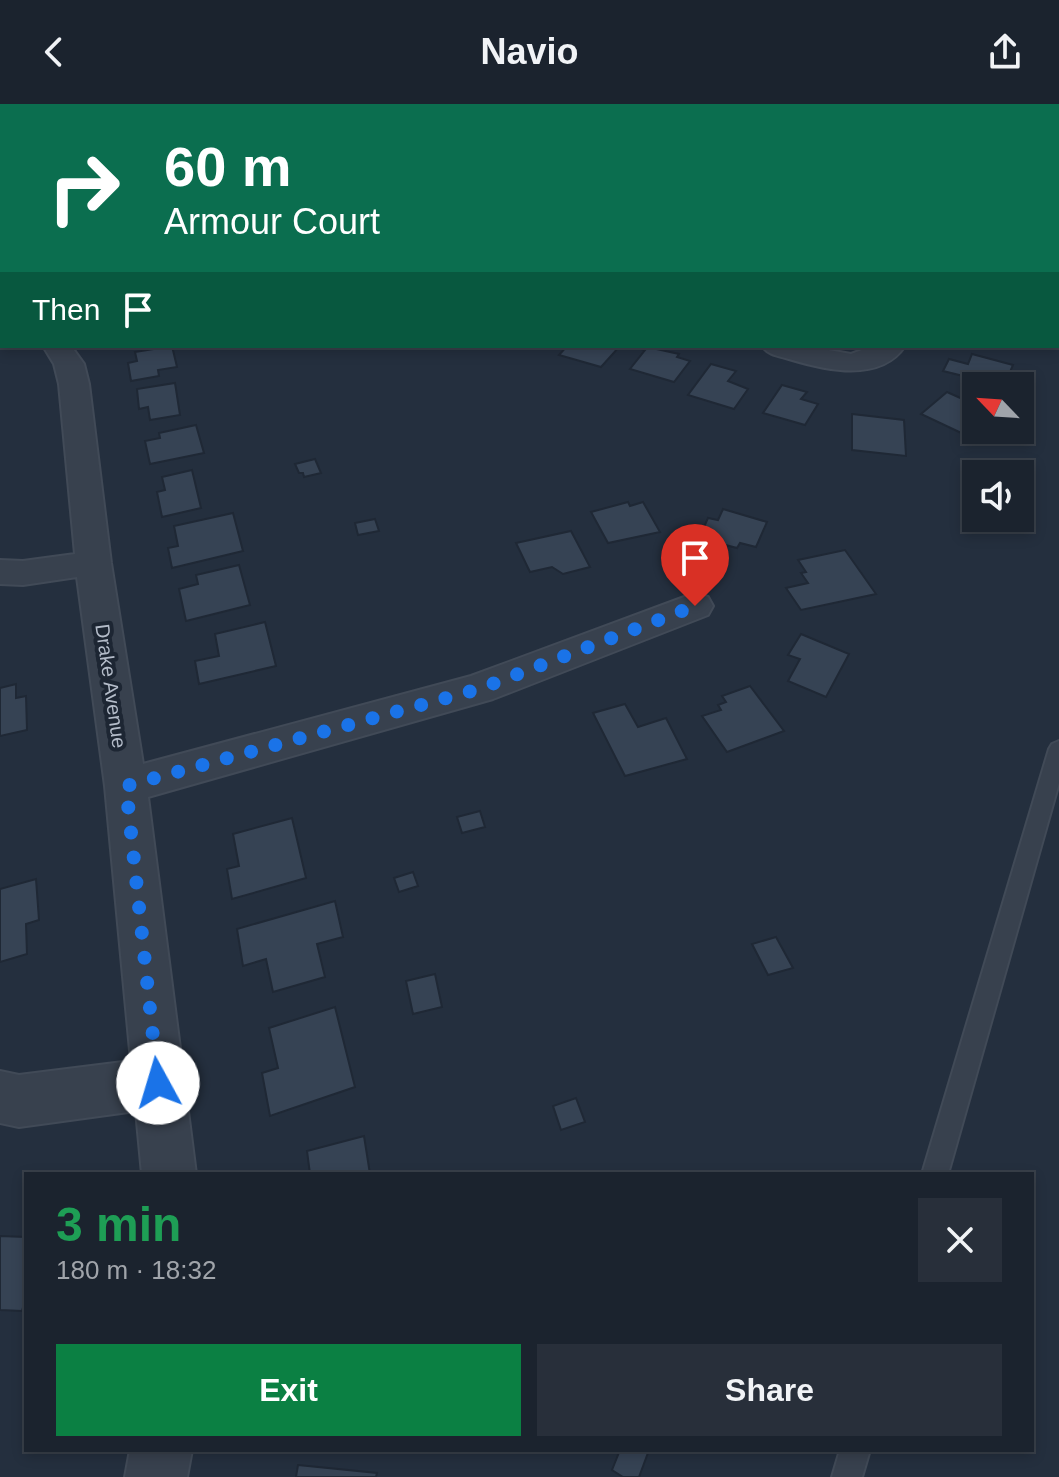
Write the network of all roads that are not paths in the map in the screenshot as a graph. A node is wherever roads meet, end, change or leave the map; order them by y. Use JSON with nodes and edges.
{"nodes":[{"id":1,"x":58,"y":348,"type":"edge"},
{"id":2,"x":783,"y":348,"type":"edge"},
{"id":3,"x":889,"y":348,"type":"edge"},
{"id":4,"x":93,"y":563,"type":"junction"},
{"id":5,"x":0,"y":572,"type":"edge"},
{"id":6,"x":695,"y":606,"type":"dead end"},
{"id":7,"x":1059,"y":749,"type":"edge"},
{"id":8,"x":126,"y":786,"type":"junction"},
{"id":9,"x":158,"y":1083,"type":"junction"},
{"id":10,"x":0,"y":1097,"type":"edge"},
{"id":11,"x":169,"y":1172,"type":"edge"},
{"id":12,"x":936,"y":1172,"type":"edge"},
{"id":13,"x":161,"y":1452,"type":"edge"},
{"id":14,"x":854,"y":1452,"type":"edge"},
{"id":15,"x":156,"y":1477,"type":"edge"},
{"id":16,"x":847,"y":1477,"type":"edge"}],
"edges":[{"from":1,"to":4,"type":"street","name":"Drake Avenue"},
{"from":2,"to":3,"type":"street"},
{"from":4,"to":5,"type":"street"},
{"from":4,"to":8,"type":"street","name":"Drake Avenue"},
{"from":6,"to":8,"type":"street"},
{"from":7,"to":12,"type":"lane"},
{"from":8,"to":9,"type":"street","name":"Drake Avenue"},
{"from":9,"to":10,"type":"street"},
{"from":9,"to":11,"type":"street","name":"Drake Avenue"},
{"from":13,"to":15,"type":"street"},
{"from":14,"to":16,"type":"lane"}]}
